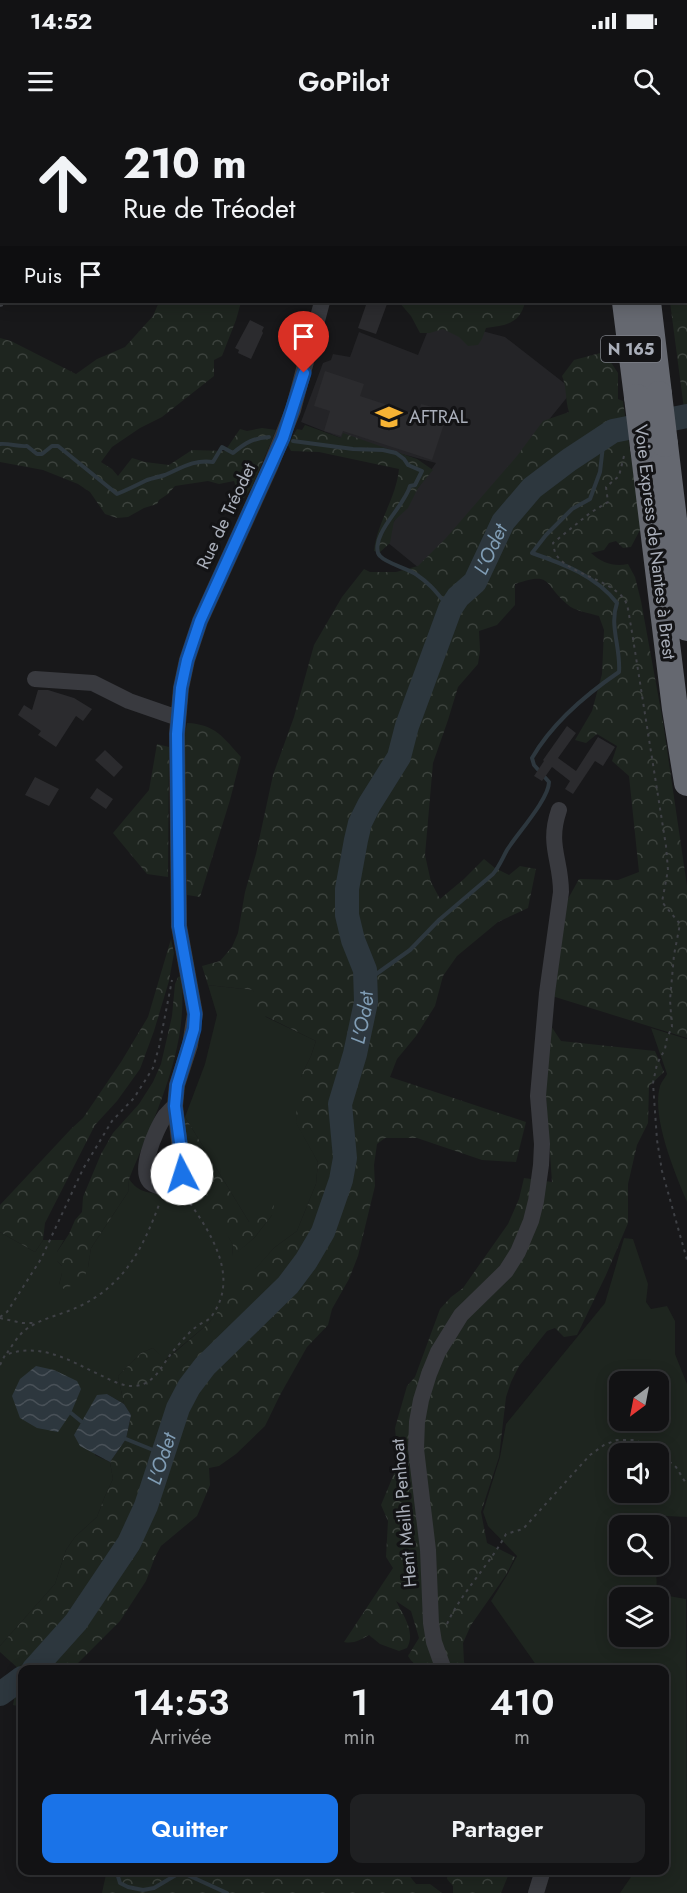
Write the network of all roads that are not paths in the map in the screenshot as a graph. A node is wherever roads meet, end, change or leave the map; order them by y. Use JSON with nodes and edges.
{"nodes":[{"id":1,"x":322,"y":303,"type":"edge"},
{"id":2,"x":625,"y":303,"type":"edge"},
{"id":3,"x":648,"y":303,"type":"edge"},
{"id":4,"x":648,"y":395,"type":"junction"},
{"id":5,"x":644,"y":448,"type":"junction"},
{"id":6,"x":687,"y":628,"type":"edge"},
{"id":7,"x":35,"y":679,"type":"dead end"},
{"id":8,"x":177,"y":718,"type":"junction"},
{"id":9,"x":687,"y":783,"type":"edge"},
{"id":10,"x":559,"y":810,"type":"dead end"},
{"id":11,"x":175,"y":1106,"type":"junction"},
{"id":12,"x":442,"y":1665,"type":"edge"},
{"id":13,"x":541,"y":1875,"type":"edge"},
{"id":14,"x":536,"y":1893,"type":"edge"}],
"edges":[{"from":1,"to":8,"type":"street","name":"Rue de Tréodet"},
{"from":2,"to":4,"type":"highway","name":"Voie Express de Nantes à Brest","number":"N 165"},
{"from":3,"to":4,"type":"highway","name":"Voie Express de Nantes à Brest","number":"N 165"},
{"from":4,"to":5,"type":"highway","name":"Voie Express de Nantes à Brest","number":"N 165","bridge":true},
{"from":5,"to":6,"type":"highway","name":"Voie Express de Nantes à Brest","number":"N 165"},
{"from":5,"to":9,"type":"highway","name":"Voie Express de Nantes à Brest","number":"N 165"},
{"from":7,"to":8,"type":"street"},
{"from":8,"to":11,"type":"street","name":"Rue de Tréodet"},
{"from":10,"to":12,"type":"street","name":"Hent Meilh Penhoat"},
{"from":11,"to":11,"type":"street"},
{"from":13,"to":14,"type":"street"}]}
